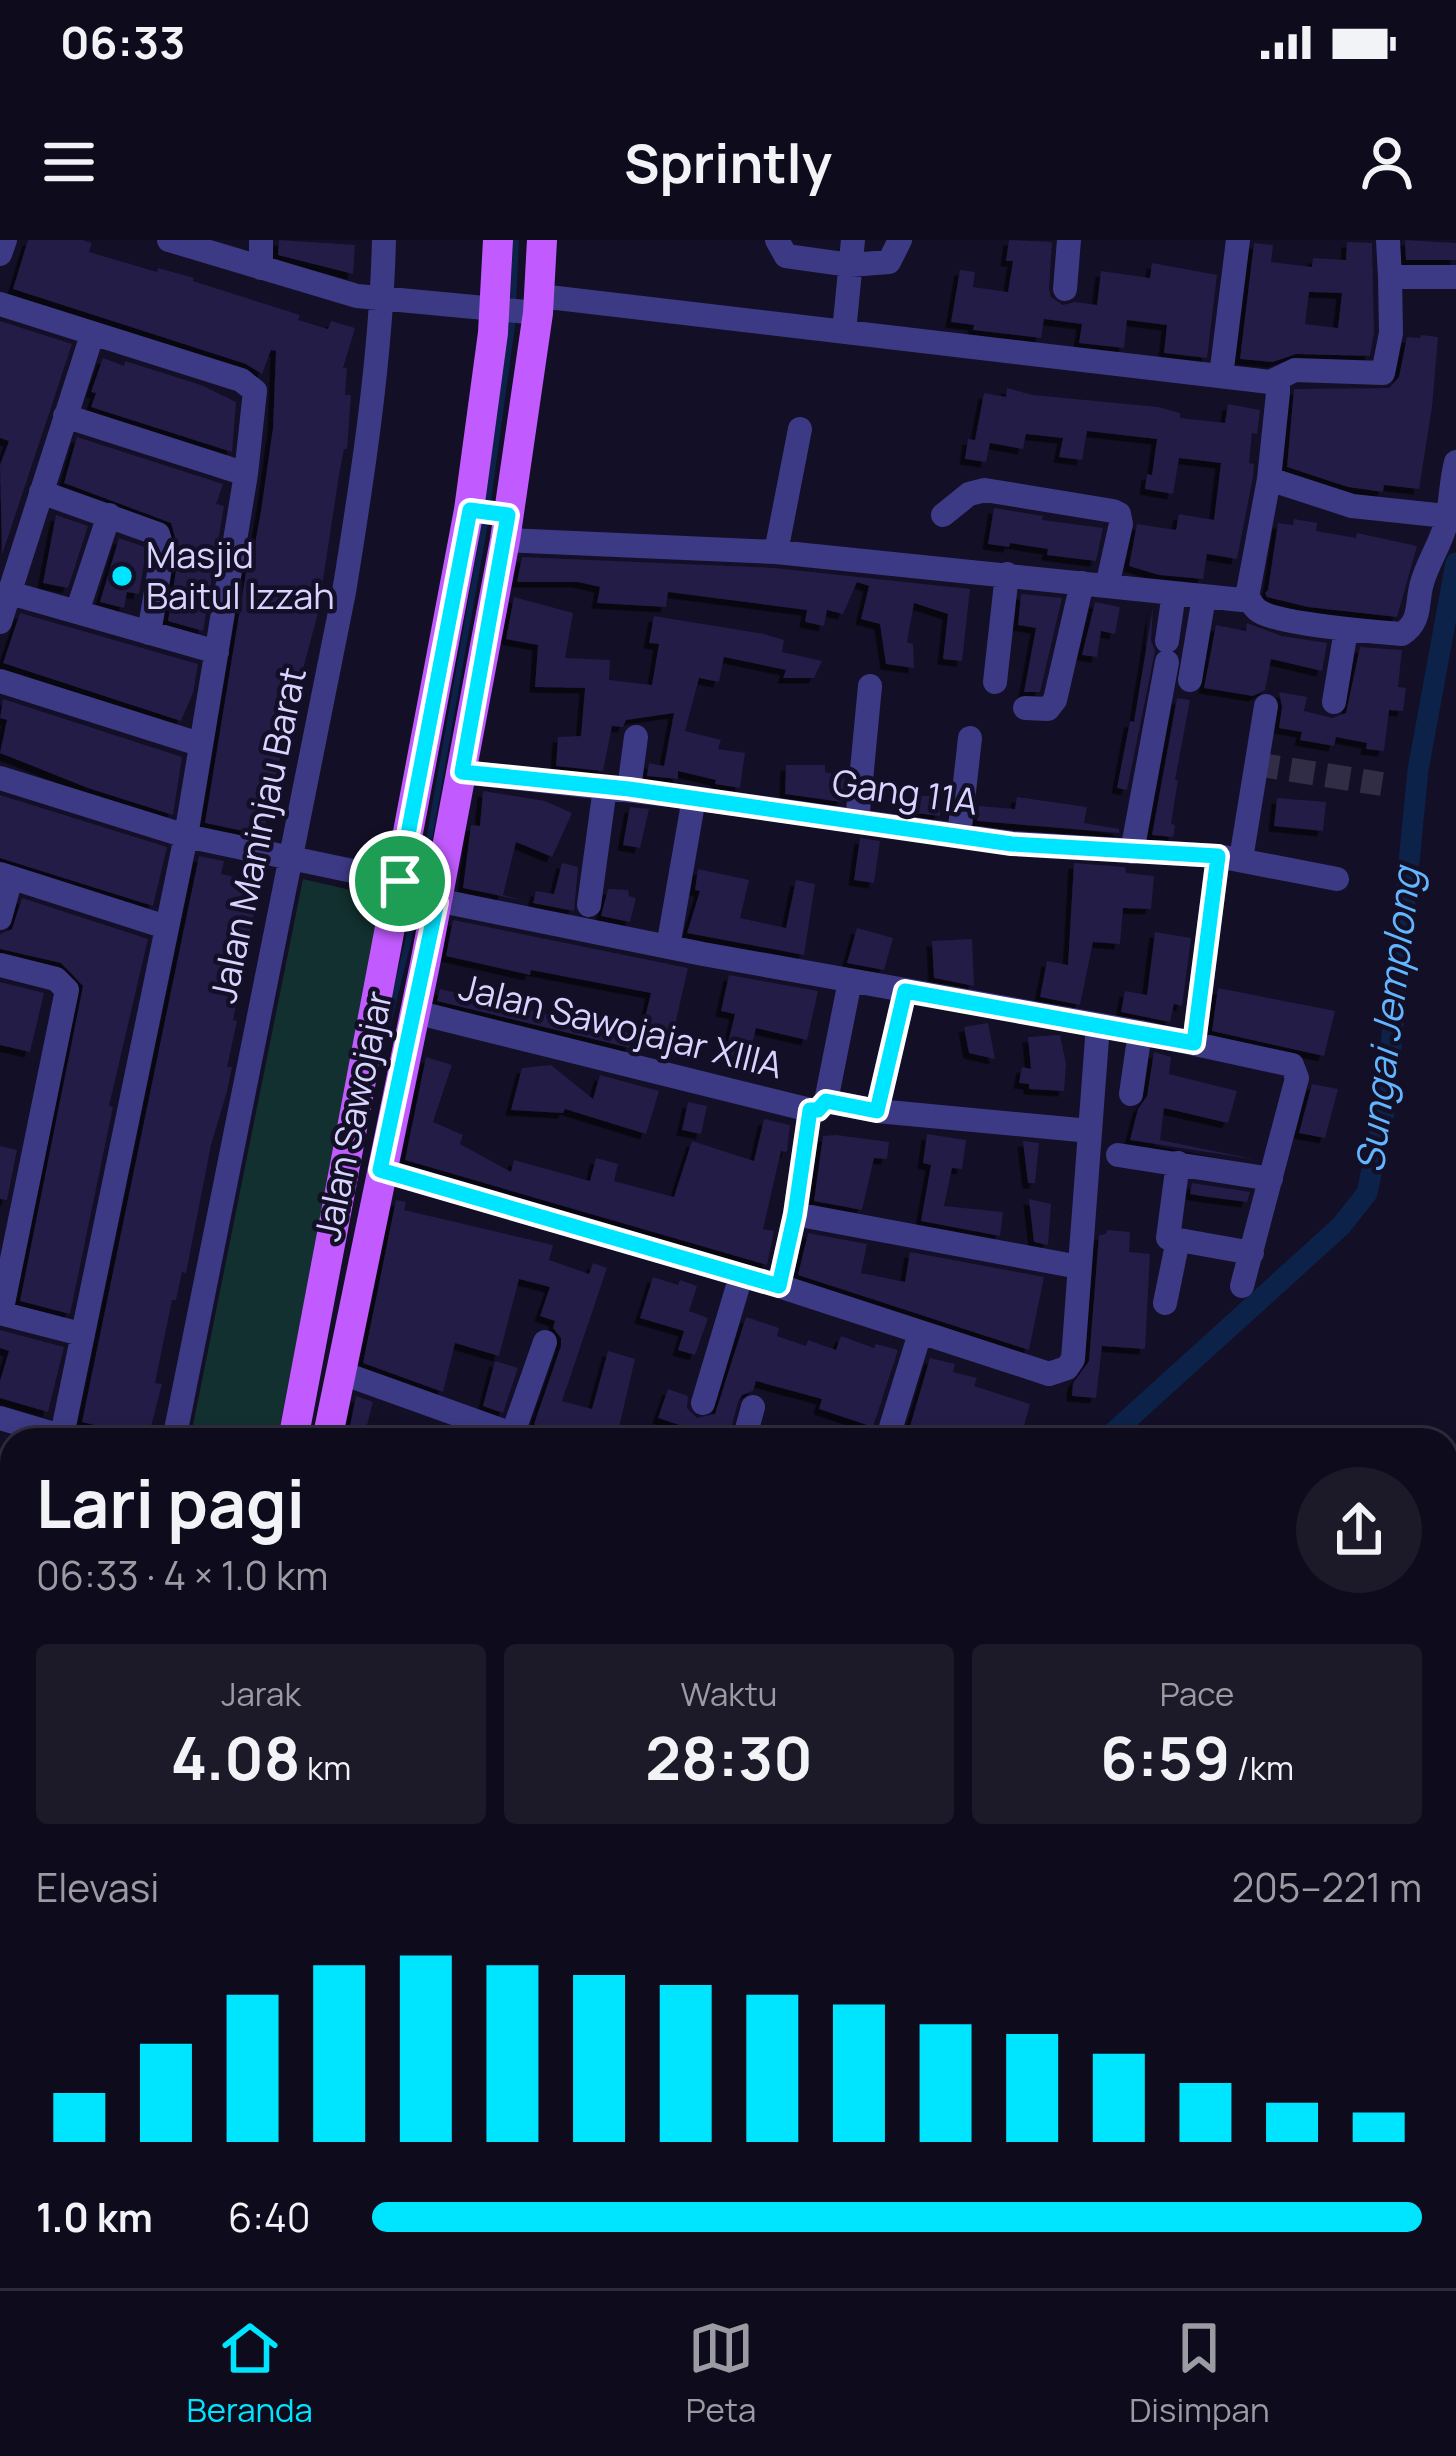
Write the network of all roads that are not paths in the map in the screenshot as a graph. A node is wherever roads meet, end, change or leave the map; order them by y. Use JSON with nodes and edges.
{"nodes":[{"id":1,"x":5,"y":240,"type":"edge"},
{"id":2,"x":169,"y":240,"type":"edge"},
{"id":3,"x":261,"y":240,"type":"edge"},
{"id":4,"x":384,"y":240,"type":"edge"},
{"id":5,"x":499,"y":240,"type":"edge"},
{"id":6,"x":542,"y":240,"type":"edge"},
{"id":7,"x":777,"y":240,"type":"edge"},
{"id":8,"x":900,"y":240,"type":"edge"},
{"id":9,"x":1070,"y":240,"type":"edge"},
{"id":10,"x":1238,"y":240,"type":"edge"},
{"id":11,"x":1388,"y":240,"type":"edge"},
{"id":12,"x":851,"y":253,"type":"edge"},
{"id":13,"x":0,"y":254,"type":"edge"},
{"id":14,"x":261,"y":268,"type":"junction"},
{"id":15,"x":1390,"y":277,"type":"junction"},
{"id":16,"x":1456,"y":277,"type":"edge"},
{"id":17,"x":1065,"y":289,"type":"dead end"},
{"id":18,"x":382,"y":301,"type":"junction"},
{"id":19,"x":0,"y":304,"type":"edge"},
{"id":20,"x":520,"y":309,"type":"junction"},
{"id":21,"x":844,"y":332,"type":"junction"},
{"id":22,"x":92,"y":335,"type":"junction"},
{"id":23,"x":1221,"y":376,"type":"junction"},
{"id":24,"x":1270,"y":382,"type":"junction"},
{"id":25,"x":65,"y":416,"type":"junction"},
{"id":26,"x":800,"y":429,"type":"dead end"},
{"id":27,"x":1456,"y":462,"type":"edge"},
{"id":28,"x":246,"y":474,"type":"junction"},
{"id":29,"x":1269,"y":479,"type":"junction"},
{"id":30,"x":41,"y":492,"type":"junction"},
{"id":31,"x":109,"y":514,"type":"junction"},
{"id":32,"x":944,"y":515,"type":"dead end"},
{"id":33,"x":1453,"y":517,"type":"edge"},
{"id":34,"x":491,"y":518,"type":"junction"},
{"id":35,"x":776,"y":552,"type":"junction"},
{"id":36,"x":1007,"y":574,"type":"junction"},
{"id":37,"x":1095,"y":584,"type":"junction"},
{"id":38,"x":10,"y":592,"type":"junction"},
{"id":39,"x":1174,"y":593,"type":"junction"},
{"id":40,"x":1247,"y":596,"type":"junction"},
{"id":41,"x":1204,"y":597,"type":"junction"},
{"id":42,"x":77,"y":612,"type":"junction"},
{"id":43,"x":0,"y":622,"type":"edge"},
{"id":44,"x":1346,"y":630,"type":"junction"},
{"id":45,"x":149,"y":633,"type":"junction"},
{"id":46,"x":217,"y":652,"type":"junction"},
{"id":47,"x":1190,"y":680,"type":"dead end"},
{"id":48,"x":0,"y":681,"type":"edge"},
{"id":49,"x":994,"y":682,"type":"dead end"},
{"id":50,"x":869,"y":686,"type":"dead end"},
{"id":51,"x":1334,"y":702,"type":"dead end"},
{"id":52,"x":1266,"y":706,"type":"dead end"},
{"id":53,"x":1025,"y":708,"type":"dead end"},
{"id":54,"x":636,"y":737,"type":"dead end"},
{"id":55,"x":970,"y":738,"type":"dead end"},
{"id":56,"x":199,"y":744,"type":"junction"},
{"id":57,"x":462,"y":772,"type":"junction"},
{"id":58,"x":0,"y":778,"type":"edge"},
{"id":59,"x":617,"y":789,"type":"junction"},
{"id":60,"x":694,"y":798,"type":"junction"},
{"id":61,"x":857,"y":822,"type":"junction"},
{"id":62,"x":186,"y":836,"type":"junction"},
{"id":63,"x":959,"y":836,"type":"junction"},
{"id":64,"x":1132,"y":852,"type":"junction"},
{"id":65,"x":1229,"y":858,"type":"junction"},
{"id":66,"x":290,"y":861,"type":"junction"},
{"id":67,"x":6,"y":876,"type":"edge"},
{"id":68,"x":1337,"y":879,"type":"dead end"},
{"id":69,"x":413,"y":894,"type":"junction"},
{"id":70,"x":589,"y":905,"type":"dead end"},
{"id":71,"x":0,"y":918,"type":"edge"},
{"id":72,"x":166,"y":927,"type":"junction"},
{"id":73,"x":668,"y":947,"type":"junction"},
{"id":74,"x":0,"y":965,"type":"edge"},
{"id":75,"x":850,"y":981,"type":"junction"},
{"id":76,"x":905,"y":991,"type":"junction"},
{"id":77,"x":415,"y":1012,"type":"junction"},
{"id":78,"x":1098,"y":1025,"type":"junction"},
{"id":79,"x":1141,"y":1032,"type":"junction"},
{"id":80,"x":1194,"y":1043,"type":"junction"},
{"id":81,"x":1131,"y":1094,"type":"dead end"},
{"id":82,"x":818,"y":1105,"type":"junction"},
{"id":83,"x":877,"y":1111,"type":"junction"},
{"id":84,"x":1090,"y":1131,"type":"junction"},
{"id":85,"x":1118,"y":1155,"type":"dead end"},
{"id":86,"x":1178,"y":1163,"type":"junction"},
{"id":87,"x":380,"y":1170,"type":"junction"},
{"id":88,"x":1271,"y":1179,"type":"junction"},
{"id":89,"x":795,"y":1214,"type":"junction"},
{"id":90,"x":9,"y":1224,"type":"edge"},
{"id":91,"x":1178,"y":1240,"type":"junction"},
{"id":92,"x":1252,"y":1253,"type":"junction"},
{"id":93,"x":1078,"y":1267,"type":"junction"},
{"id":94,"x":741,"y":1276,"type":"junction"},
{"id":95,"x":779,"y":1286,"type":"junction"},
{"id":96,"x":1242,"y":1286,"type":"dead end"},
{"id":97,"x":1165,"y":1303,"type":"dead end"},
{"id":98,"x":0,"y":1313,"type":"edge"},
{"id":99,"x":920,"y":1333,"type":"junction"},
{"id":100,"x":81,"y":1334,"type":"junction"},
{"id":101,"x":545,"y":1342,"type":"dead end"},
{"id":102,"x":339,"y":1372,"type":"junction"},
{"id":103,"x":703,"y":1403,"type":"dead end"},
{"id":104,"x":753,"y":1407,"type":"dead end"},
{"id":105,"x":0,"y":1418,"type":"edge"},
{"id":106,"x":31,"y":1428,"type":"edge"},
{"id":107,"x":68,"y":1428,"type":"edge"},
{"id":108,"x":176,"y":1428,"type":"edge"},
{"id":109,"x":296,"y":1428,"type":"edge"},
{"id":110,"x":329,"y":1428,"type":"edge"},
{"id":111,"x":496,"y":1428,"type":"edge"},
{"id":112,"x":523,"y":1428,"type":"edge"},
{"id":113,"x":747,"y":1428,"type":"edge"},
{"id":114,"x":891,"y":1428,"type":"edge"}],
"edges":[{"from":1,"to":13,"type":"street"},
{"from":2,"to":14,"type":"street"},
{"from":3,"to":14,"type":"street"},
{"from":4,"to":18,"type":"street","name":"Jalan Maninjau Barat"},
{"from":5,"to":20,"type":"main road","name":"Jalan Sawojajar"},
{"from":6,"to":20,"type":"main road","name":"Jalan Sawojajar"},
{"from":7,"to":12,"type":"street"},
{"from":8,"to":12,"type":"street"},
{"from":9,"to":17,"type":"street"},
{"from":10,"to":23,"type":"street"},
{"from":11,"to":15,"type":"street"},
{"from":12,"to":21,"type":"street"},
{"from":14,"to":18,"type":"street"},
{"from":15,"to":16,"type":"street"},
{"from":15,"to":24,"type":"street"},
{"from":18,"to":20,"type":"street"},
{"from":18,"to":66,"type":"street","name":"Jalan Maninjau Barat"},
{"from":19,"to":22,"type":"street"},
{"from":20,"to":21,"type":"street"},
{"from":20,"to":34,"type":"main road","name":"Jalan Sawojajar"},
{"from":20,"to":34,"type":"main road","name":"Jalan Sawojajar"},
{"from":21,"to":23,"type":"street"},
{"from":22,"to":25,"type":"street"},
{"from":22,"to":28,"type":"street"},
{"from":23,"to":24,"type":"street"},
{"from":24,"to":29,"type":"street"},
{"from":25,"to":28,"type":"street"},
{"from":25,"to":30,"type":"street"},
{"from":26,"to":35,"type":"street"},
{"from":27,"to":33,"type":"street"},
{"from":28,"to":46,"type":"street"},
{"from":29,"to":33,"type":"street"},
{"from":29,"to":40,"type":"street"},
{"from":30,"to":31,"type":"street"},
{"from":30,"to":38,"type":"street"},
{"from":31,"to":42,"type":"street"},
{"from":31,"to":45,"type":"street"},
{"from":32,"to":37,"type":"street"},
{"from":33,"to":44,"type":"street"},
{"from":34,"to":35,"type":"street"},
{"from":34,"to":57,"type":"main road","name":"Jalan Sawojajar"},
{"from":34,"to":69,"type":"main road","name":"Jalan Sawojajar"},
{"from":35,"to":36,"type":"street"},
{"from":36,"to":37,"type":"street"},
{"from":36,"to":49,"type":"street"},
{"from":37,"to":39,"type":"street"},
{"from":37,"to":53,"type":"street"},
{"from":38,"to":42,"type":"street"},
{"from":38,"to":43,"type":"street"},
{"from":39,"to":41,"type":"street"},
{"from":39,"to":64,"type":"street"},
{"from":40,"to":41,"type":"street"},
{"from":40,"to":44,"type":"street"},
{"from":41,"to":47,"type":"street"},
{"from":42,"to":45,"type":"street"},
{"from":44,"to":51,"type":"street"},
{"from":45,"to":46,"type":"street"},
{"from":46,"to":56,"type":"street"},
{"from":48,"to":56,"type":"street"},
{"from":50,"to":61,"type":"street"},
{"from":52,"to":65,"type":"street"},
{"from":54,"to":59,"type":"street"},
{"from":55,"to":63,"type":"street"},
{"from":56,"to":62,"type":"street"},
{"from":57,"to":59,"type":"street","name":"Gang 11A"},
{"from":57,"to":69,"type":"main road","name":"Jalan Sawojajar"},
{"from":58,"to":62,"type":"street"},
{"from":59,"to":60,"type":"street","name":"Gang 11A"},
{"from":59,"to":70,"type":"street"},
{"from":60,"to":61,"type":"street","name":"Gang 11A"},
{"from":60,"to":73,"type":"street"},
{"from":61,"to":63,"type":"street","name":"Gang 11A"},
{"from":62,"to":66,"type":"street"},
{"from":62,"to":72,"type":"street"},
{"from":63,"to":64,"type":"street","name":"Gang 11A"},
{"from":64,"to":65,"type":"street","name":"Gang 11A"},
{"from":65,"to":68,"type":"street","name":"Gang 11A"},
{"from":65,"to":80,"type":"street"},
{"from":66,"to":69,"type":"street"},
{"from":66,"to":108,"type":"street","name":"Jalan Maninjau Barat"},
{"from":67,"to":71,"type":"street"},
{"from":67,"to":72,"type":"street"},
{"from":69,"to":73,"type":"street"},
{"from":69,"to":77,"type":"main road","name":"Jalan Sawojajar"},
{"from":69,"to":109,"type":"main road","name":"Jalan Sawojajar"},
{"from":72,"to":100,"type":"street"},
{"from":73,"to":75,"type":"street"},
{"from":74,"to":90,"type":"street"},
{"from":75,"to":76,"type":"street"},
{"from":75,"to":82,"type":"street"},
{"from":76,"to":78,"type":"street"},
{"from":76,"to":83,"type":"street"},
{"from":77,"to":82,"type":"street","name":"Jalan Sawojajar XIIIA"},
{"from":77,"to":87,"type":"main road","name":"Jalan Sawojajar"},
{"from":78,"to":79,"type":"street"},
{"from":78,"to":84,"type":"street"},
{"from":79,"to":80,"type":"street"},
{"from":79,"to":81,"type":"street"},
{"from":80,"to":88,"type":"street"},
{"from":82,"to":83,"type":"street","name":"Jalan Sawojajar XIIIA"},
{"from":82,"to":89,"type":"street"},
{"from":83,"to":84,"type":"street","name":"Jalan Sawojajar XIIIA"},
{"from":84,"to":93,"type":"street"},
{"from":85,"to":86,"type":"street"},
{"from":86,"to":88,"type":"street"},
{"from":86,"to":91,"type":"street"},
{"from":87,"to":94,"type":"street"},
{"from":87,"to":102,"type":"main road","name":"Jalan Sawojajar"},
{"from":88,"to":92,"type":"street"},
{"from":89,"to":93,"type":"street"},
{"from":89,"to":95,"type":"street"},
{"from":90,"to":98,"type":"street"},
{"from":91,"to":92,"type":"street"},
{"from":91,"to":97,"type":"street"},
{"from":92,"to":96,"type":"street"},
{"from":93,"to":99,"type":"street"},
{"from":94,"to":95,"type":"street"},
{"from":94,"to":103,"type":"street"},
{"from":95,"to":99,"type":"street"},
{"from":98,"to":100,"type":"street"},
{"from":99,"to":114,"type":"street"},
{"from":100,"to":107,"type":"street"},
{"from":101,"to":112,"type":"street"},
{"from":102,"to":110,"type":"main road","name":"Jalan Sawojajar"},
{"from":102,"to":111,"type":"street"},
{"from":104,"to":113,"type":"street"},
{"from":105,"to":106,"type":"street"}]}
